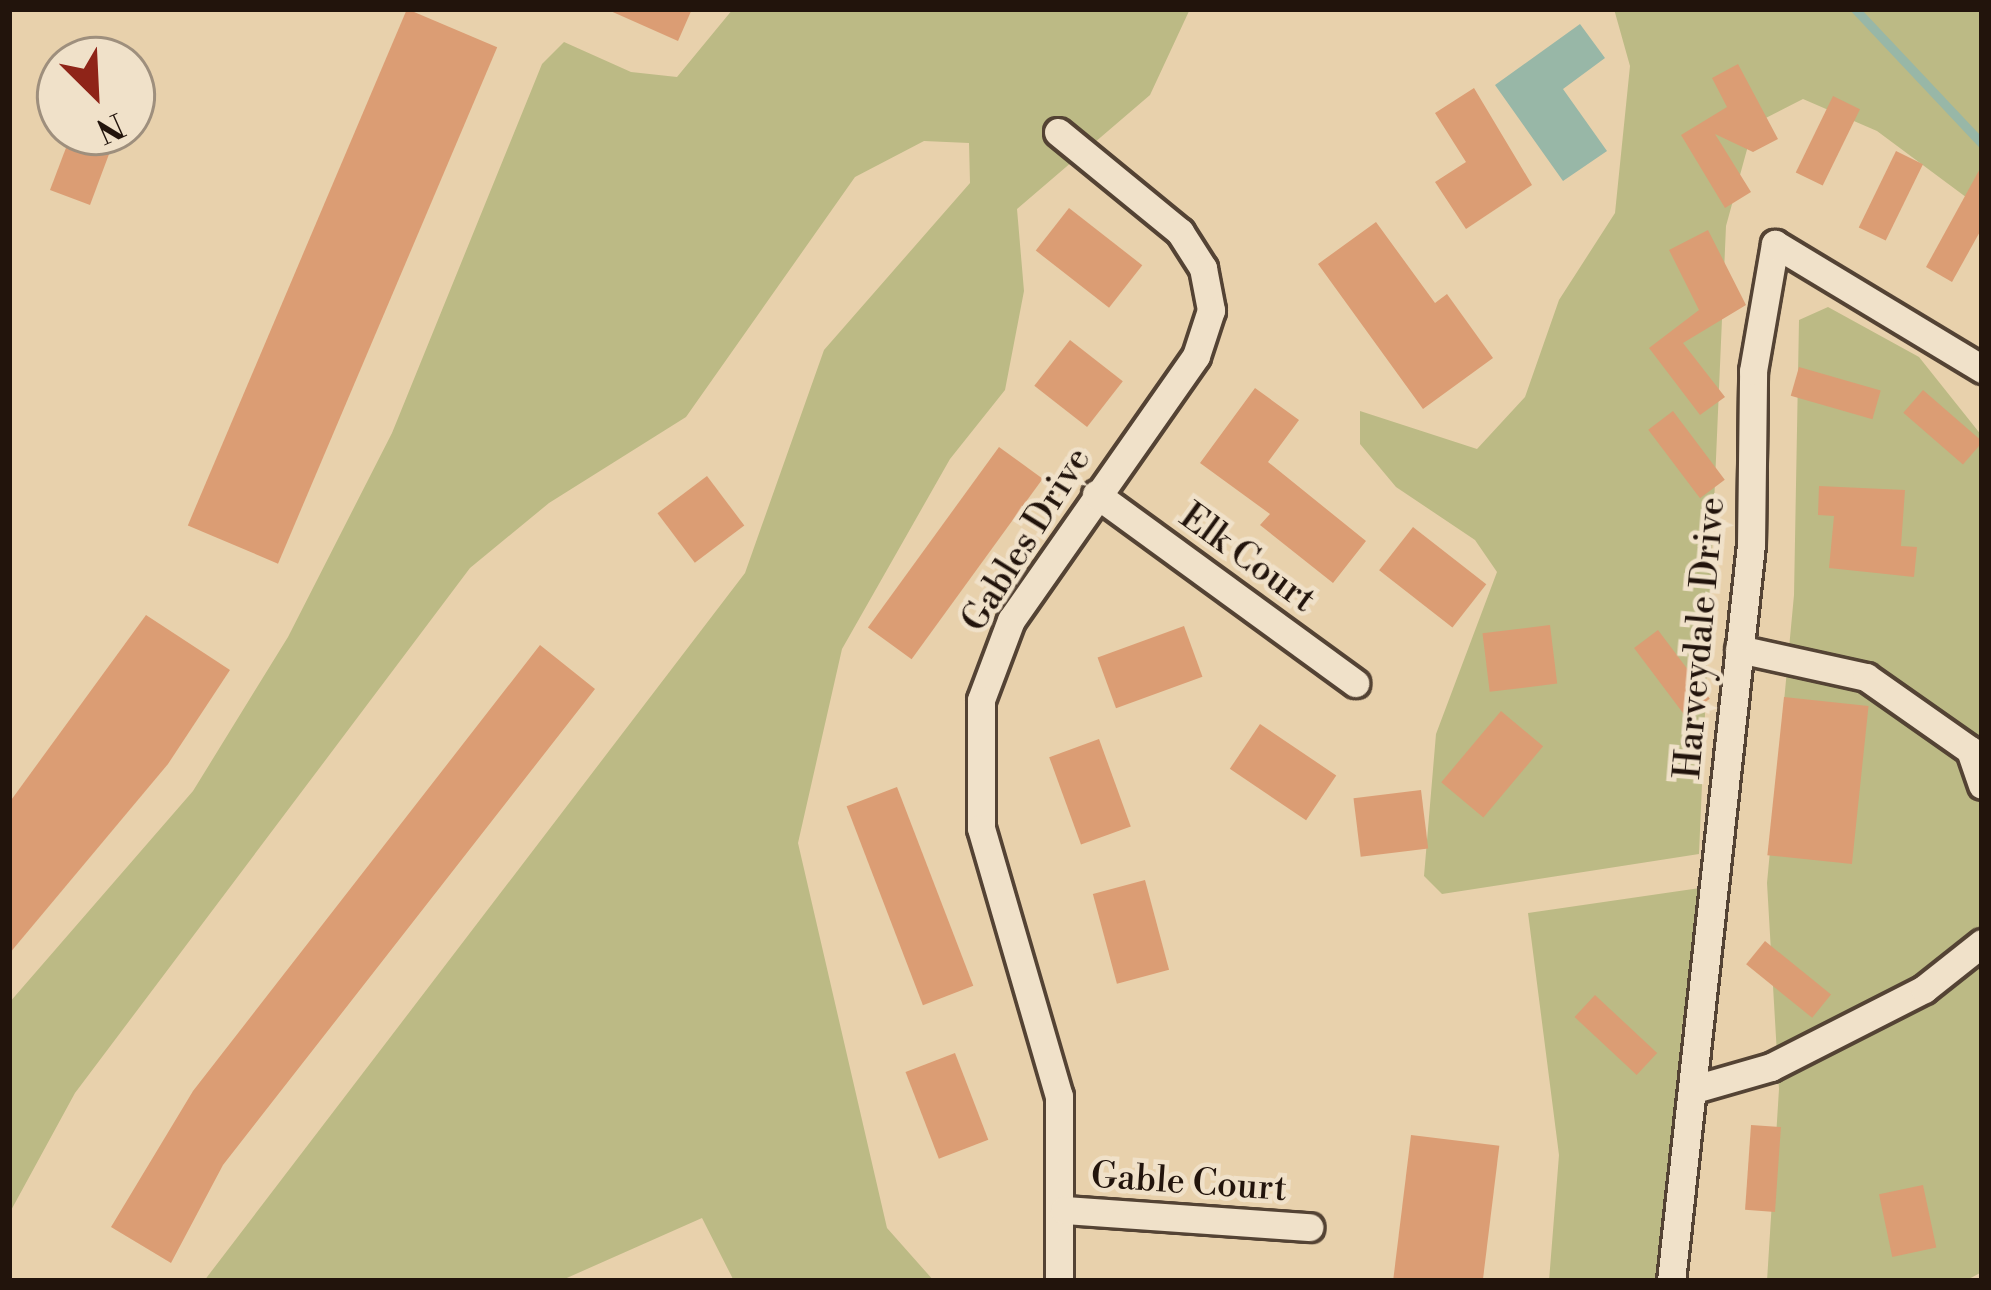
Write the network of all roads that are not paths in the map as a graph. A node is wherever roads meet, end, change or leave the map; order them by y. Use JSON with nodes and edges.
{"nodes":[{"id":1,"x":1058,"y":132,"type":"dead end"},
{"id":2,"x":1982,"y":369,"type":"edge"},
{"id":3,"x":1096,"y":494,"type":"junction"},
{"id":4,"x":1739,"y":649,"type":"junction"},
{"id":5,"x":1355,"y":683,"type":"dead end"},
{"id":6,"x":1982,"y":785,"type":"edge"},
{"id":7,"x":1982,"y":943,"type":"edge"},
{"id":8,"x":1698,"y":1088,"type":"junction"},
{"id":9,"x":1064,"y":1210,"type":"junction"},
{"id":10,"x":1309,"y":1228,"type":"dead end"},
{"id":11,"x":1059,"y":1281,"type":"edge"},
{"id":12,"x":1671,"y":1281,"type":"edge"}],
"edges":[{"from":1,"to":3,"type":"street","name":"Gables Drive"},
{"from":2,"to":4,"type":"street","name":"Harveydale Drive"},
{"from":3,"to":5,"type":"street","name":"Elk Court"},
{"from":3,"to":9,"type":"street","name":"Gables Drive"},
{"from":4,"to":6,"type":"street"},
{"from":4,"to":8,"type":"street","name":"Harveydale Drive"},
{"from":7,"to":8,"type":"street"},
{"from":8,"to":12,"type":"street","name":"Harveydale Drive"},
{"from":9,"to":10,"type":"street","name":"Gable Court"},
{"from":9,"to":11,"type":"street","name":"Gables Drive"}]}
